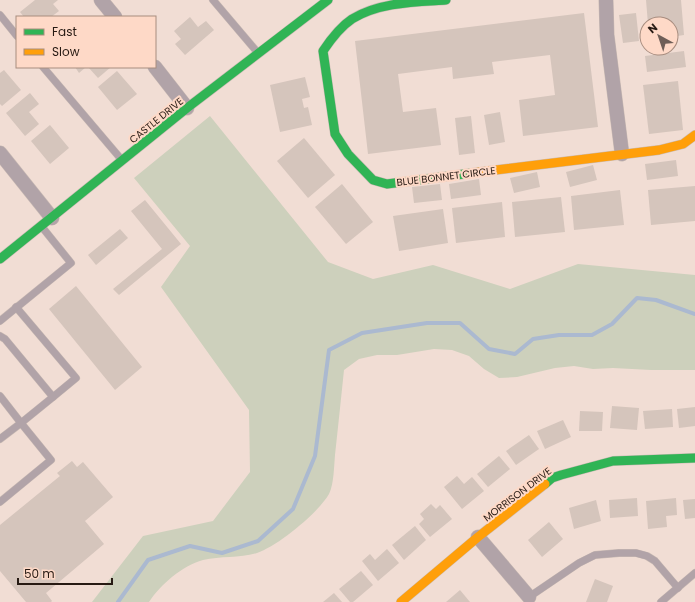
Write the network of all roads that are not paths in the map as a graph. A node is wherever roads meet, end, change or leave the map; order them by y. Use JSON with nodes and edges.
{"nodes":[{"id":1,"x":101,"y":0,"type":"edge"},
{"id":2,"x":213,"y":0,"type":"edge"},
{"id":3,"x":328,"y":0,"type":"edge"},
{"id":4,"x":445,"y":0,"type":"edge"},
{"id":5,"x":606,"y":0,"type":"edge"},
{"id":6,"x":0,"y":15,"type":"edge"},
{"id":7,"x":114,"y":16,"type":"edge"},
{"id":8,"x":16,"y":35,"type":"edge"},
{"id":9,"x":258,"y":54,"type":"junction"},
{"id":10,"x":44,"y":68,"type":"edge"},
{"id":11,"x":156,"y":68,"type":"edge"},
{"id":12,"x":187,"y":108,"type":"junction"},
{"id":13,"x":695,"y":135,"type":"edge"},
{"id":14,"x":0,"y":153,"type":"edge"},
{"id":15,"x":622,"y":154,"type":"junction"},
{"id":16,"x":122,"y":161,"type":"junction"},
{"id":17,"x":46,"y":222,"type":"junction"},
{"id":18,"x":0,"y":260,"type":"edge"},
{"id":19,"x":16,"y":307,"type":"junction"},
{"id":20,"x":0,"y":321,"type":"edge"},
{"id":21,"x":0,"y":336,"type":"edge"},
{"id":22,"x":0,"y":396,"type":"edge"},
{"id":23,"x":53,"y":397,"type":"junction"},
{"id":24,"x":21,"y":423,"type":"junction"},
{"id":25,"x":0,"y":438,"type":"edge"},
{"id":26,"x":695,"y":458,"type":"edge"},
{"id":27,"x":0,"y":502,"type":"edge"},
{"id":28,"x":478,"y":537,"type":"junction"},
{"id":29,"x":695,"y":573,"type":"edge"},
{"id":30,"x":678,"y":588,"type":"junction"},
{"id":31,"x":529,"y":597,"type":"joint"},
{"id":32,"x":412,"y":599,"type":"edge"},
{"id":33,"x":401,"y":602,"type":"edge"},
{"id":34,"x":661,"y":602,"type":"edge"}],
"edges":[{"from":1,"to":7,"type":"street"},
{"from":2,"to":9,"type":"lane"},
{"from":3,"to":9,"type":"street","name":"CASTLE DRIVE"},
{"from":4,"to":15,"type":"street","name":"BLUE BONNET CIRCLE"},
{"from":5,"to":15,"type":"street"},
{"from":6,"to":8,"type":"lane"},
{"from":9,"to":12,"type":"street","name":"CASTLE DRIVE"},
{"from":10,"to":16,"type":"lane"},
{"from":11,"to":12,"type":"street"},
{"from":12,"to":16,"type":"street","name":"CASTLE DRIVE"},
{"from":13,"to":15,"type":"street","name":"BLUE BONNET CIRCLE"},
{"from":14,"to":17,"type":"street"},
{"from":16,"to":17,"type":"street","name":"CASTLE DRIVE"},
{"from":17,"to":18,"type":"street","name":"CASTLE DRIVE"},
{"from":17,"to":19,"type":"lane"},
{"from":19,"to":20,"type":"lane"},
{"from":19,"to":23,"type":"lane"},
{"from":21,"to":23,"type":"lane"},
{"from":22,"to":24,"type":"lane"},
{"from":23,"to":24,"type":"lane"},
{"from":24,"to":25,"type":"lane"},
{"from":24,"to":27,"type":"lane"},
{"from":26,"to":28,"type":"street","name":"MORRISON DRIVE"},
{"from":28,"to":31,"type":"street"},
{"from":28,"to":32,"type":"street","name":"MORRISON DRIVE"},
{"from":29,"to":30,"type":"lane"},
{"from":30,"to":31,"type":"lane"},
{"from":30,"to":34,"type":"lane"},
{"from":32,"to":33,"type":"street","name":"MORRISON DRIVE"}]}
